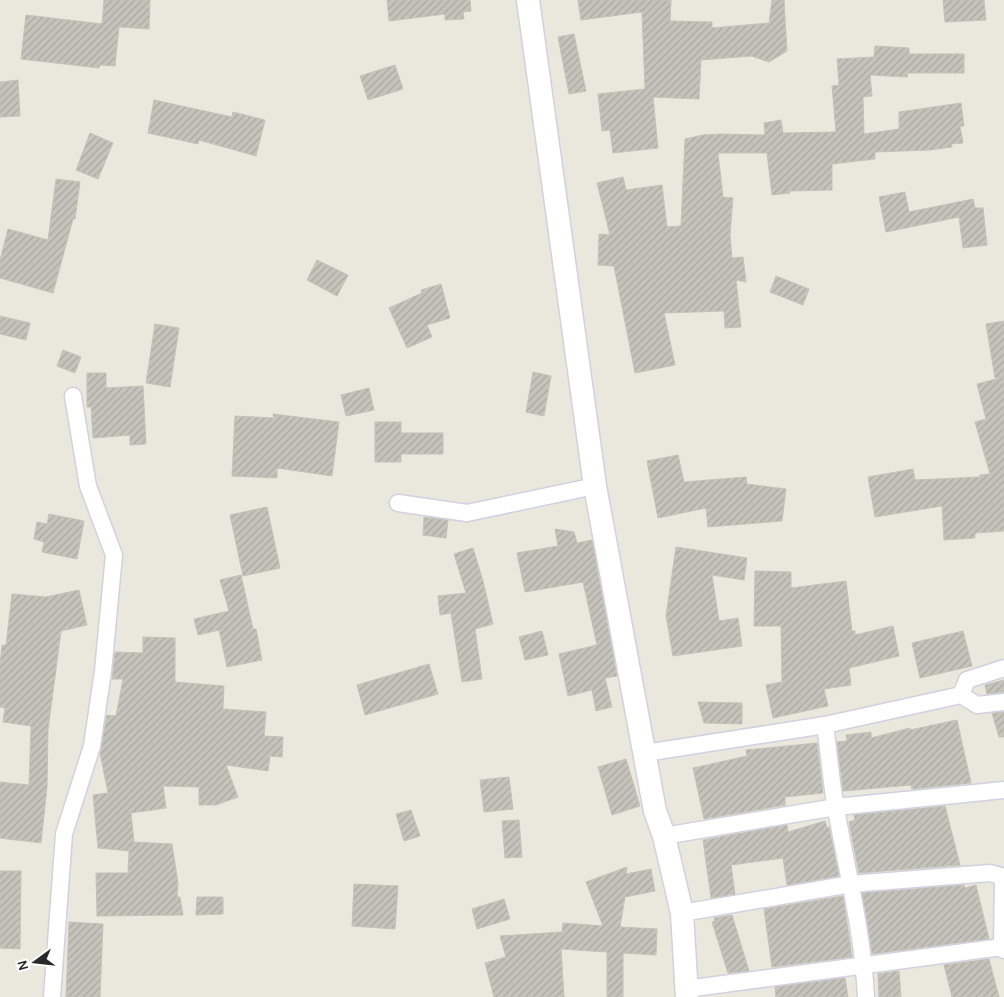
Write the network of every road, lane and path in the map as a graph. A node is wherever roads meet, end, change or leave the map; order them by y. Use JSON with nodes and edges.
{"nodes":[{"id":1,"x":528,"y":0,"type":"edge"},
{"id":2,"x":72,"y":396,"type":"dead end"},
{"id":3,"x":596,"y":486,"type":"junction"},
{"id":4,"x":398,"y":503,"type":"dead end"},
{"id":5,"x":1004,"y":668,"type":"edge"},
{"id":6,"x":961,"y":695,"type":"junction"},
{"id":7,"x":1004,"y":702,"type":"edge"},
{"id":8,"x":825,"y":725,"type":"junction"},
{"id":9,"x":645,"y":753,"type":"junction"},
{"id":10,"x":1004,"y":790,"type":"edge"},
{"id":11,"x":836,"y":807,"type":"junction"},
{"id":12,"x":664,"y":836,"type":"junction"},
{"id":13,"x":1003,"y":877,"type":"edge"},
{"id":14,"x":851,"y":884,"type":"junction"},
{"id":15,"x":682,"y":913,"type":"junction"},
{"id":16,"x":1003,"y":948,"type":"edge"},
{"id":17,"x":864,"y":965,"type":"junction"},
{"id":18,"x":686,"y":993,"type":"edge"},
{"id":19,"x":52,"y":997,"type":"edge"},
{"id":20,"x":866,"y":997,"type":"edge"}],
"edges":[{"from":1,"to":3,"type":"street"},
{"from":2,"to":19,"type":"street"},
{"from":3,"to":4,"type":"street"},
{"from":3,"to":9,"type":"street"},
{"from":5,"to":6,"type":"street"},
{"from":6,"to":7,"type":"street"},
{"from":6,"to":8,"type":"street"},
{"from":8,"to":9,"type":"street"},
{"from":8,"to":11,"type":"street"},
{"from":9,"to":12,"type":"street"},
{"from":10,"to":11,"type":"street"},
{"from":11,"to":12,"type":"street"},
{"from":11,"to":14,"type":"street"},
{"from":12,"to":15,"type":"street"},
{"from":13,"to":14,"type":"street"},
{"from":13,"to":16,"type":"street"},
{"from":14,"to":15,"type":"street"},
{"from":14,"to":17,"type":"street"},
{"from":15,"to":18,"type":"street"},
{"from":16,"to":17,"type":"street"},
{"from":17,"to":18,"type":"street"},
{"from":17,"to":20,"type":"street"}]}
